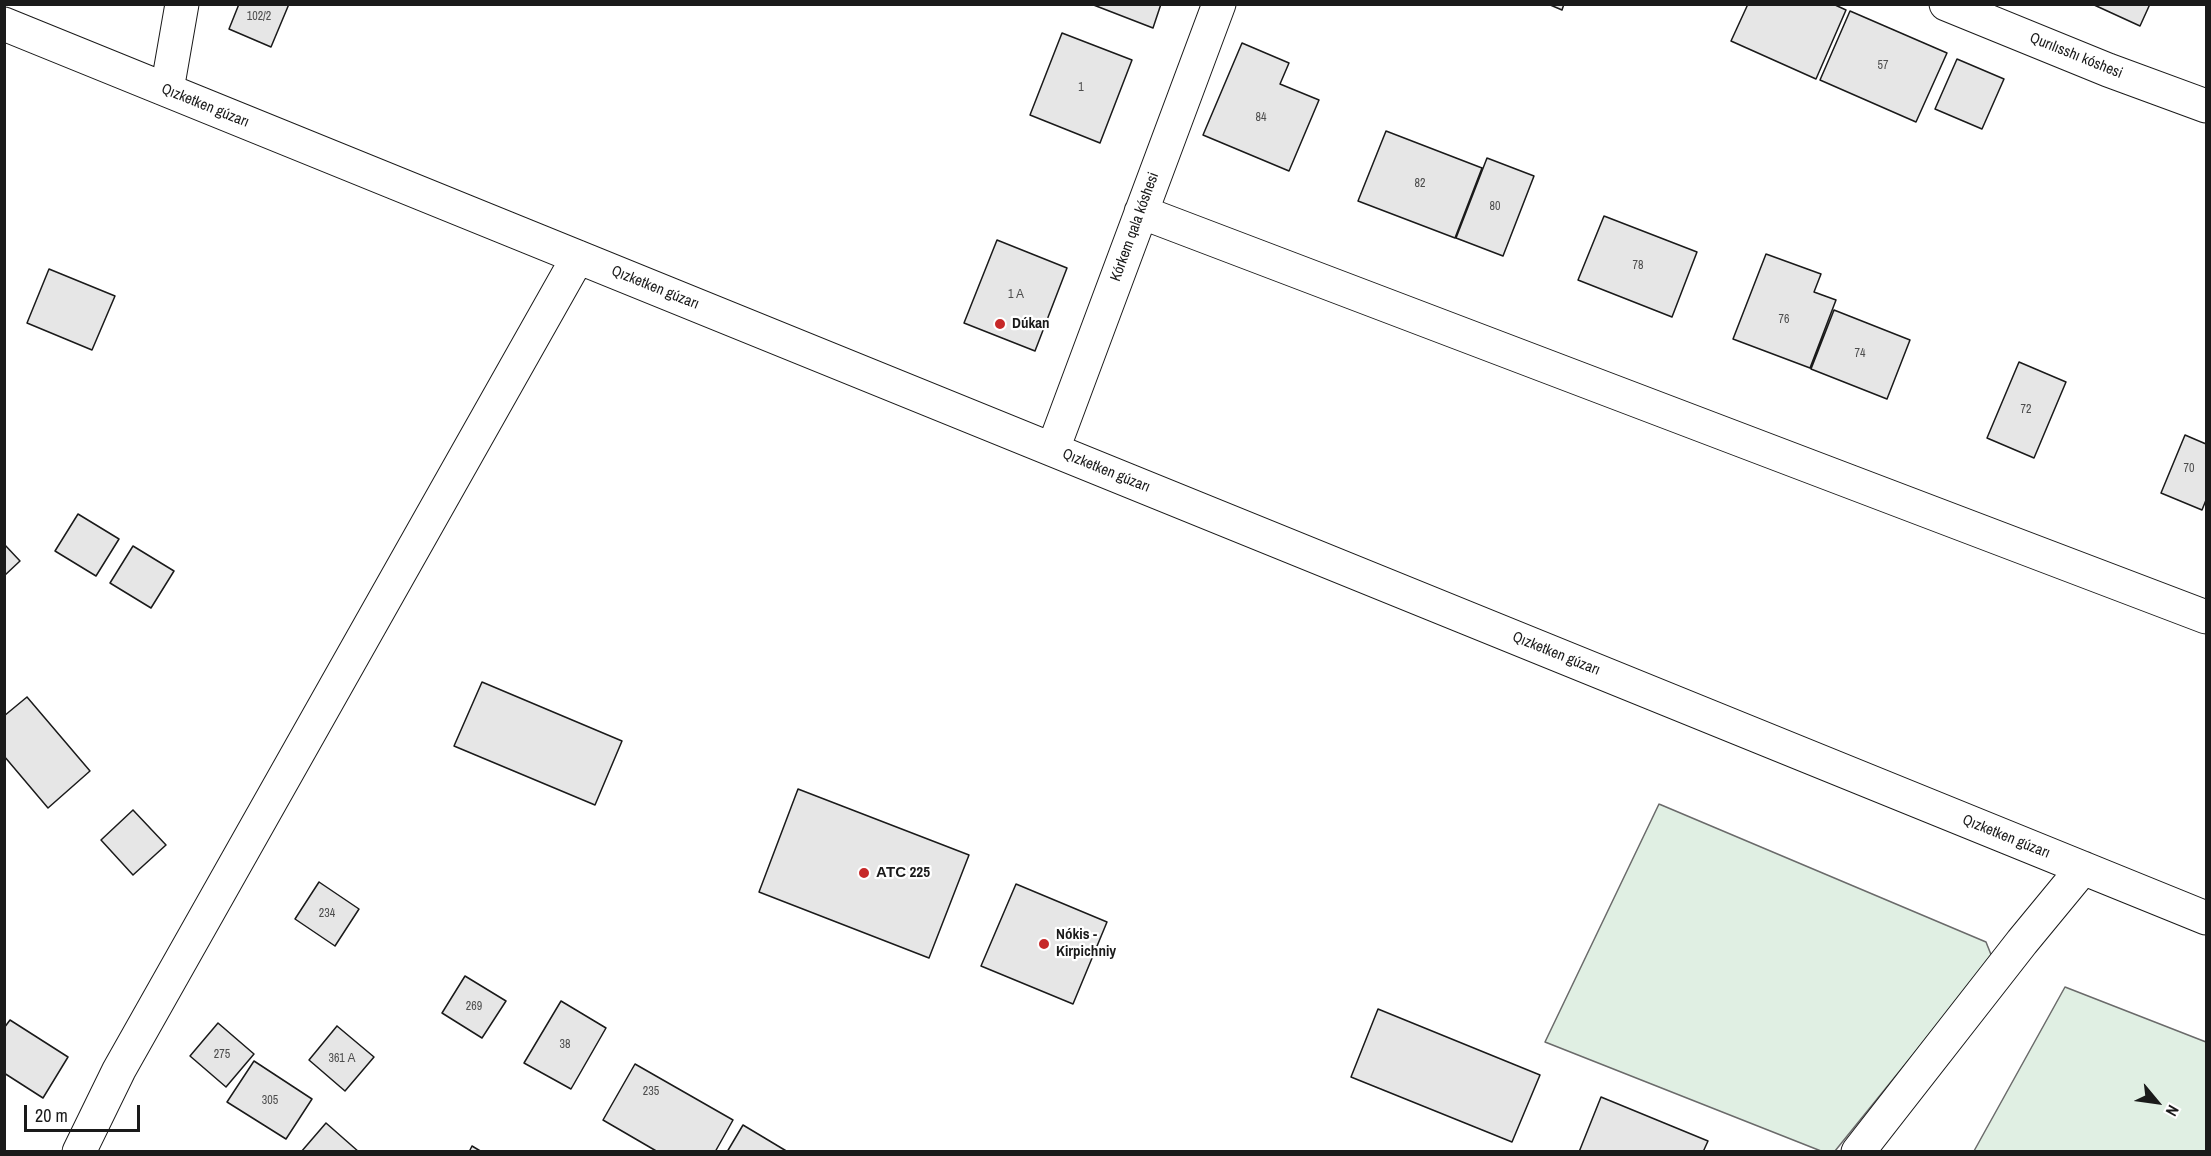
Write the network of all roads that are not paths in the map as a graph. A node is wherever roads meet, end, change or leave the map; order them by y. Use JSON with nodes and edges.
{"nodes":[{"id":1,"x":182,"y":4,"type":"edge"},
{"id":2,"x":1219,"y":4,"type":"edge"},
{"id":3,"x":1946,"y":4,"type":"edge"},
{"id":4,"x":4,"y":24,"type":"edge"},
{"id":5,"x":167,"y":90,"type":"junction"},
{"id":6,"x":2206,"y":106,"type":"edge"},
{"id":7,"x":1141,"y":212,"type":"junction"},
{"id":8,"x":578,"y":257,"type":"junction"},
{"id":9,"x":1053,"y":449,"type":"junction"},
{"id":10,"x":2206,"y":617,"type":"edge"},
{"id":11,"x":2083,"y":868,"type":"junction"},
{"id":12,"x":2206,"y":918,"type":"edge"},
{"id":13,"x":79,"y":1152,"type":"edge"},
{"id":14,"x":1858,"y":1152,"type":"edge"}],
"edges":[{"from":1,"to":5,"type":"street"},
{"from":2,"to":7,"type":"street","name":"Kórkem qala kóshesi"},
{"from":3,"to":6,"type":"street","name":"Qurılısshı kóshesi"},
{"from":4,"to":5,"type":"street","name":"Qızketken gúzarı"},
{"from":5,"to":8,"type":"street","name":"Qızketken gúzarı"},
{"from":7,"to":9,"type":"street","name":"Kórkem qala kóshesi"},
{"from":7,"to":10,"type":"street"},
{"from":8,"to":9,"type":"street","name":"Qızketken gúzarı"},
{"from":8,"to":13,"type":"street"},
{"from":9,"to":11,"type":"street","name":"Qızketken gúzarı"},
{"from":11,"to":12,"type":"street","name":"Qızketken gúzarı"},
{"from":11,"to":14,"type":"street"}]}
